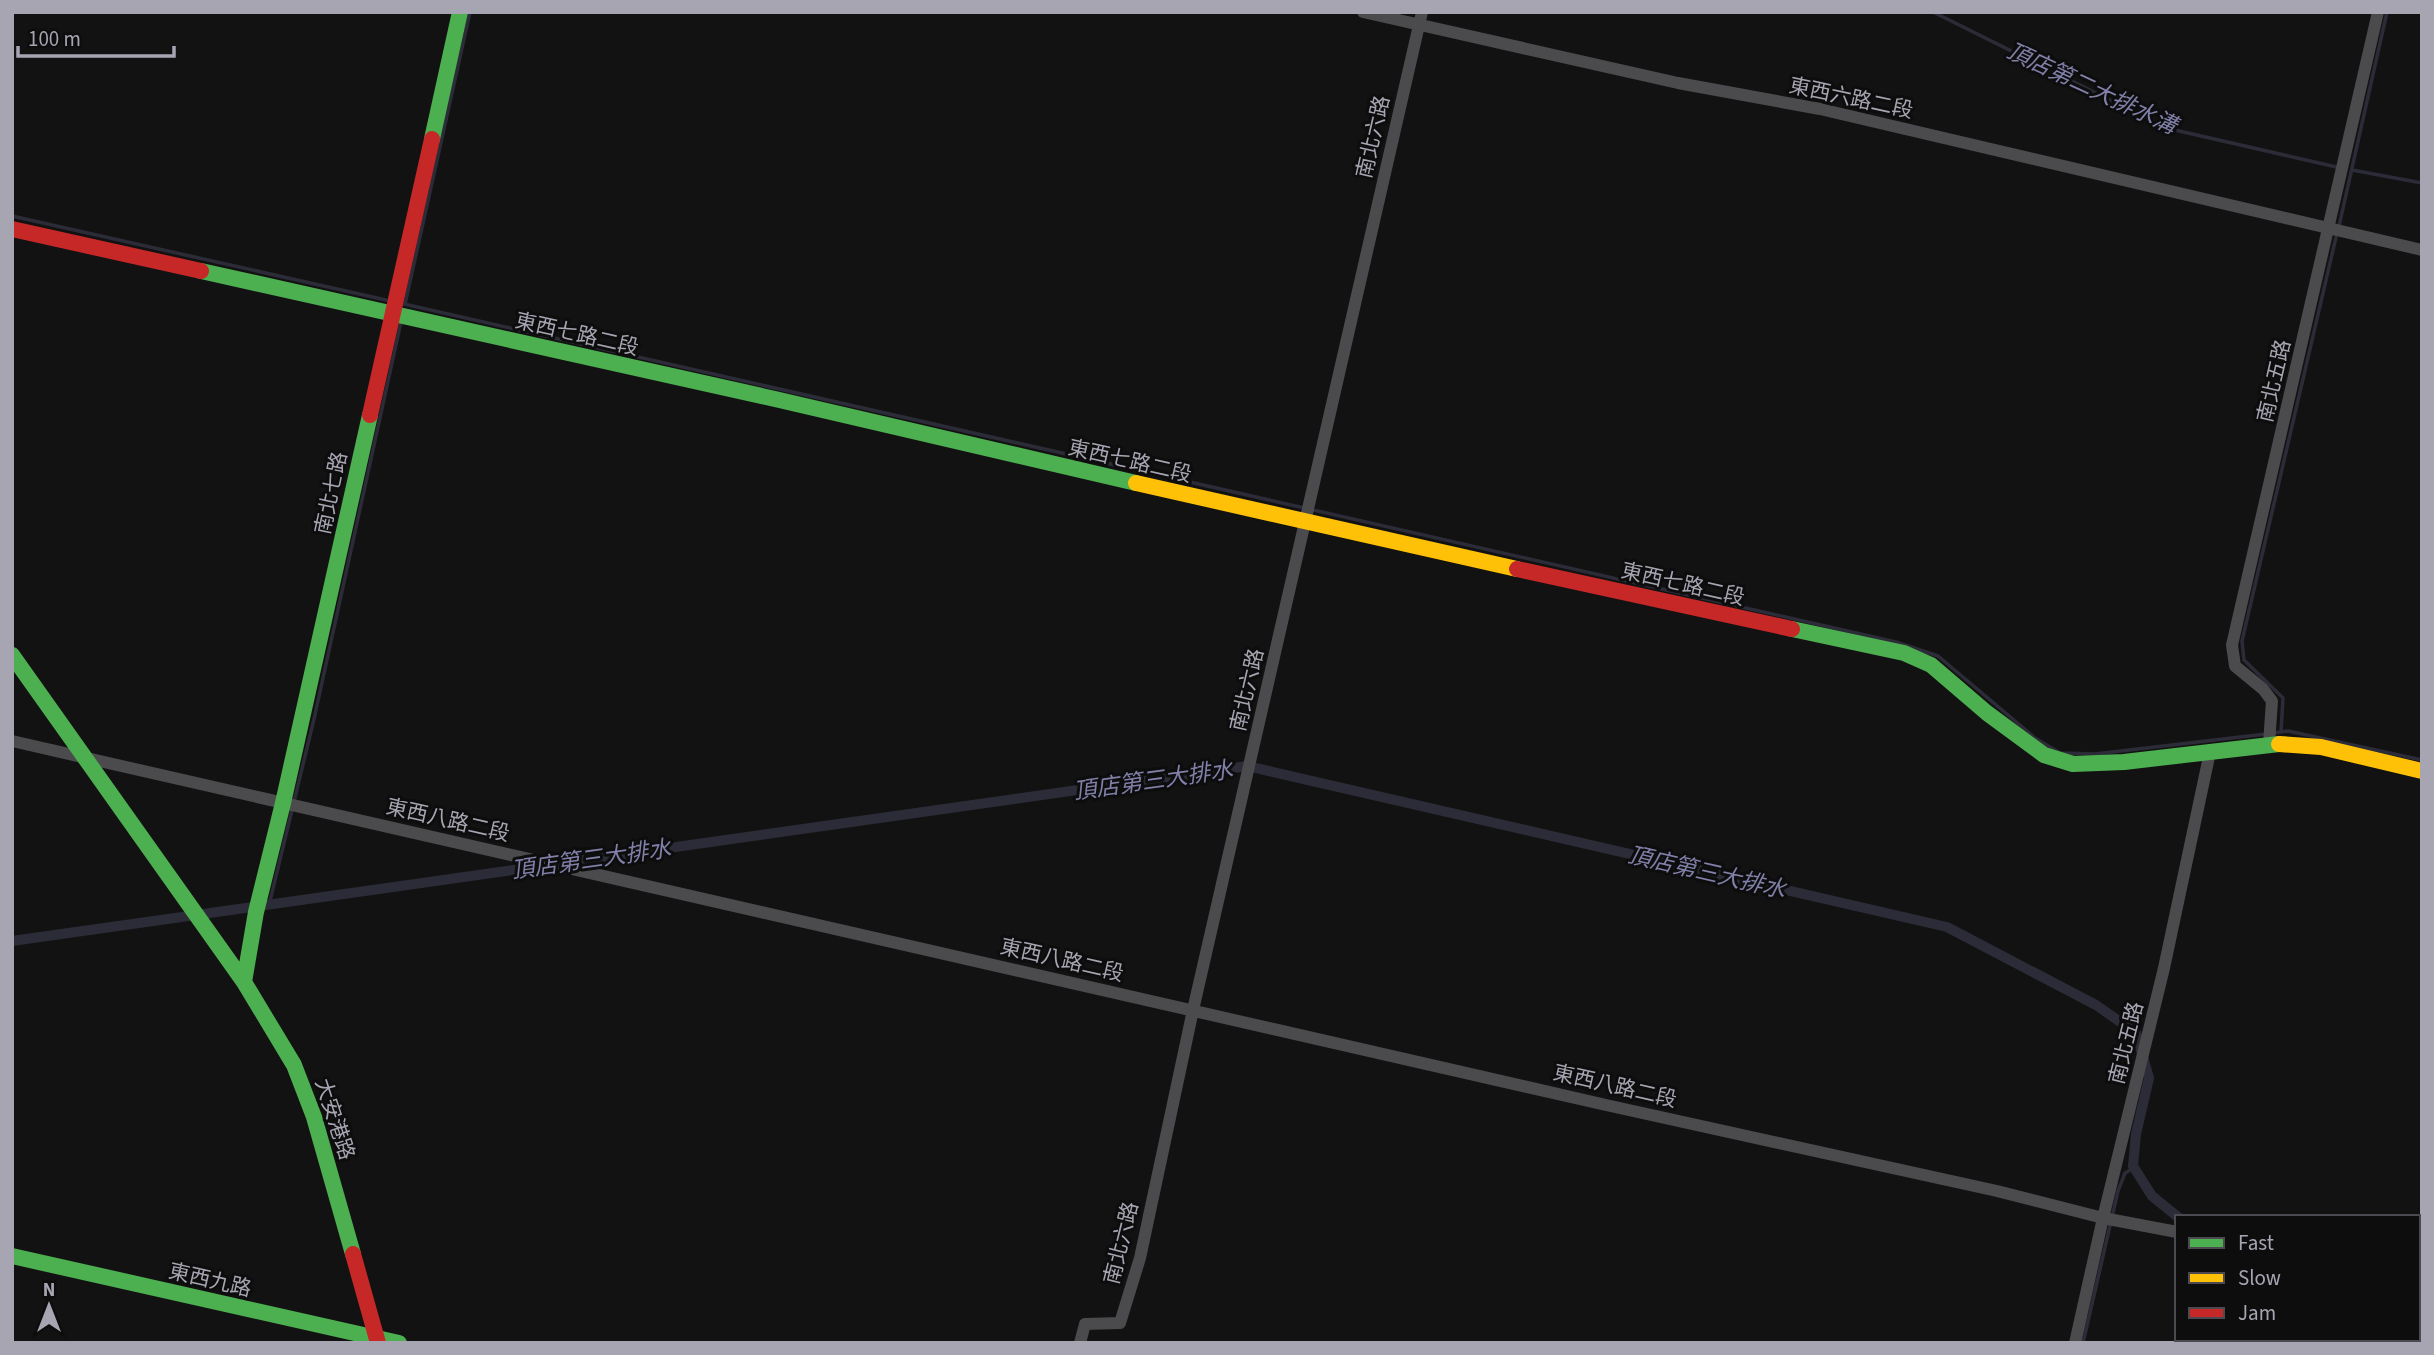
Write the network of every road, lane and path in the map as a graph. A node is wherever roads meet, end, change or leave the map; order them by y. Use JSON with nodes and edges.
{"nodes":[{"id":1,"x":460,"y":12,"type":"edge"},
{"id":2,"x":1363,"y":12,"type":"edge"},
{"id":3,"x":2378,"y":12,"type":"edge"},
{"id":4,"x":1420,"y":19,"type":"edge"},
{"id":5,"x":12,"y":229,"type":"edge"},
{"id":6,"x":2330,"y":229,"type":"junction"},
{"id":7,"x":2422,"y":250,"type":"edge"},
{"id":8,"x":392,"y":314,"type":"junction"},
{"id":9,"x":1306,"y":523,"type":"junction"},
{"id":10,"x":12,"y":655,"type":"edge"},
{"id":11,"x":12,"y":741,"type":"edge"},
{"id":12,"x":2269,"y":744,"type":"junction"},
{"id":13,"x":2210,"y":752,"type":"junction"},
{"id":14,"x":84,"y":758,"type":"junction"},
{"id":15,"x":2422,"y":771,"type":"edge"},
{"id":16,"x":283,"y":803,"type":"junction"},
{"id":17,"x":244,"y":982,"type":"junction"},
{"id":18,"x":1193,"y":1010,"type":"junction"},
{"id":19,"x":2103,"y":1218,"type":"junction"},
{"id":20,"x":2175,"y":1233,"type":"edge"},
{"id":21,"x":12,"y":1256,"type":"edge"},
{"id":22,"x":378,"y":1340,"type":"edge"},
{"id":23,"x":399,"y":1343,"type":"edge"},
{"id":24,"x":1080,"y":1343,"type":"edge"},
{"id":25,"x":2076,"y":1343,"type":"edge"}],
"edges":[{"from":1,"to":8,"type":"street","name":"南北七路"},
{"from":2,"to":4,"type":"street","name":"東西六路二段"},
{"from":3,"to":6,"type":"street","name":"南北五路"},
{"from":4,"to":6,"type":"street","name":"東西六路二段"},
{"from":4,"to":9,"type":"street","name":"南北六路"},
{"from":5,"to":8,"type":"street","name":"東西七路二段"},
{"from":6,"to":7,"type":"street","name":"東西六路二段"},
{"from":6,"to":12,"type":"street","name":"南北五路"},
{"from":8,"to":9,"type":"street","name":"東西七路二段"},
{"from":8,"to":16,"type":"street","name":"南北七路"},
{"from":9,"to":13,"type":"street","name":"東西七路二段"},
{"from":9,"to":18,"type":"street","name":"南北六路"},
{"from":10,"to":14,"type":"street"},
{"from":11,"to":14,"type":"street","name":"東西八路二段"},
{"from":12,"to":13,"type":"street","name":"東西七路二段"},
{"from":12,"to":15,"type":"street","name":"東西七路二段"},
{"from":13,"to":19,"type":"street","name":"南北五路"},
{"from":14,"to":16,"type":"street","name":"東西八路二段"},
{"from":14,"to":17,"type":"street","name":"大安港路"},
{"from":16,"to":17,"type":"street","name":"南北七路"},
{"from":16,"to":18,"type":"street","name":"東西八路二段"},
{"from":17,"to":22,"type":"street","name":"大安港路"},
{"from":18,"to":19,"type":"street","name":"東西八路二段"},
{"from":18,"to":24,"type":"street","name":"南北六路"},
{"from":19,"to":20,"type":"street","name":"東西八路二段"},
{"from":19,"to":25,"type":"street","name":"南北五路"},
{"from":21,"to":22,"type":"street","name":"東西九路"},
{"from":22,"to":23,"type":"street","name":"東西九路"}]}
